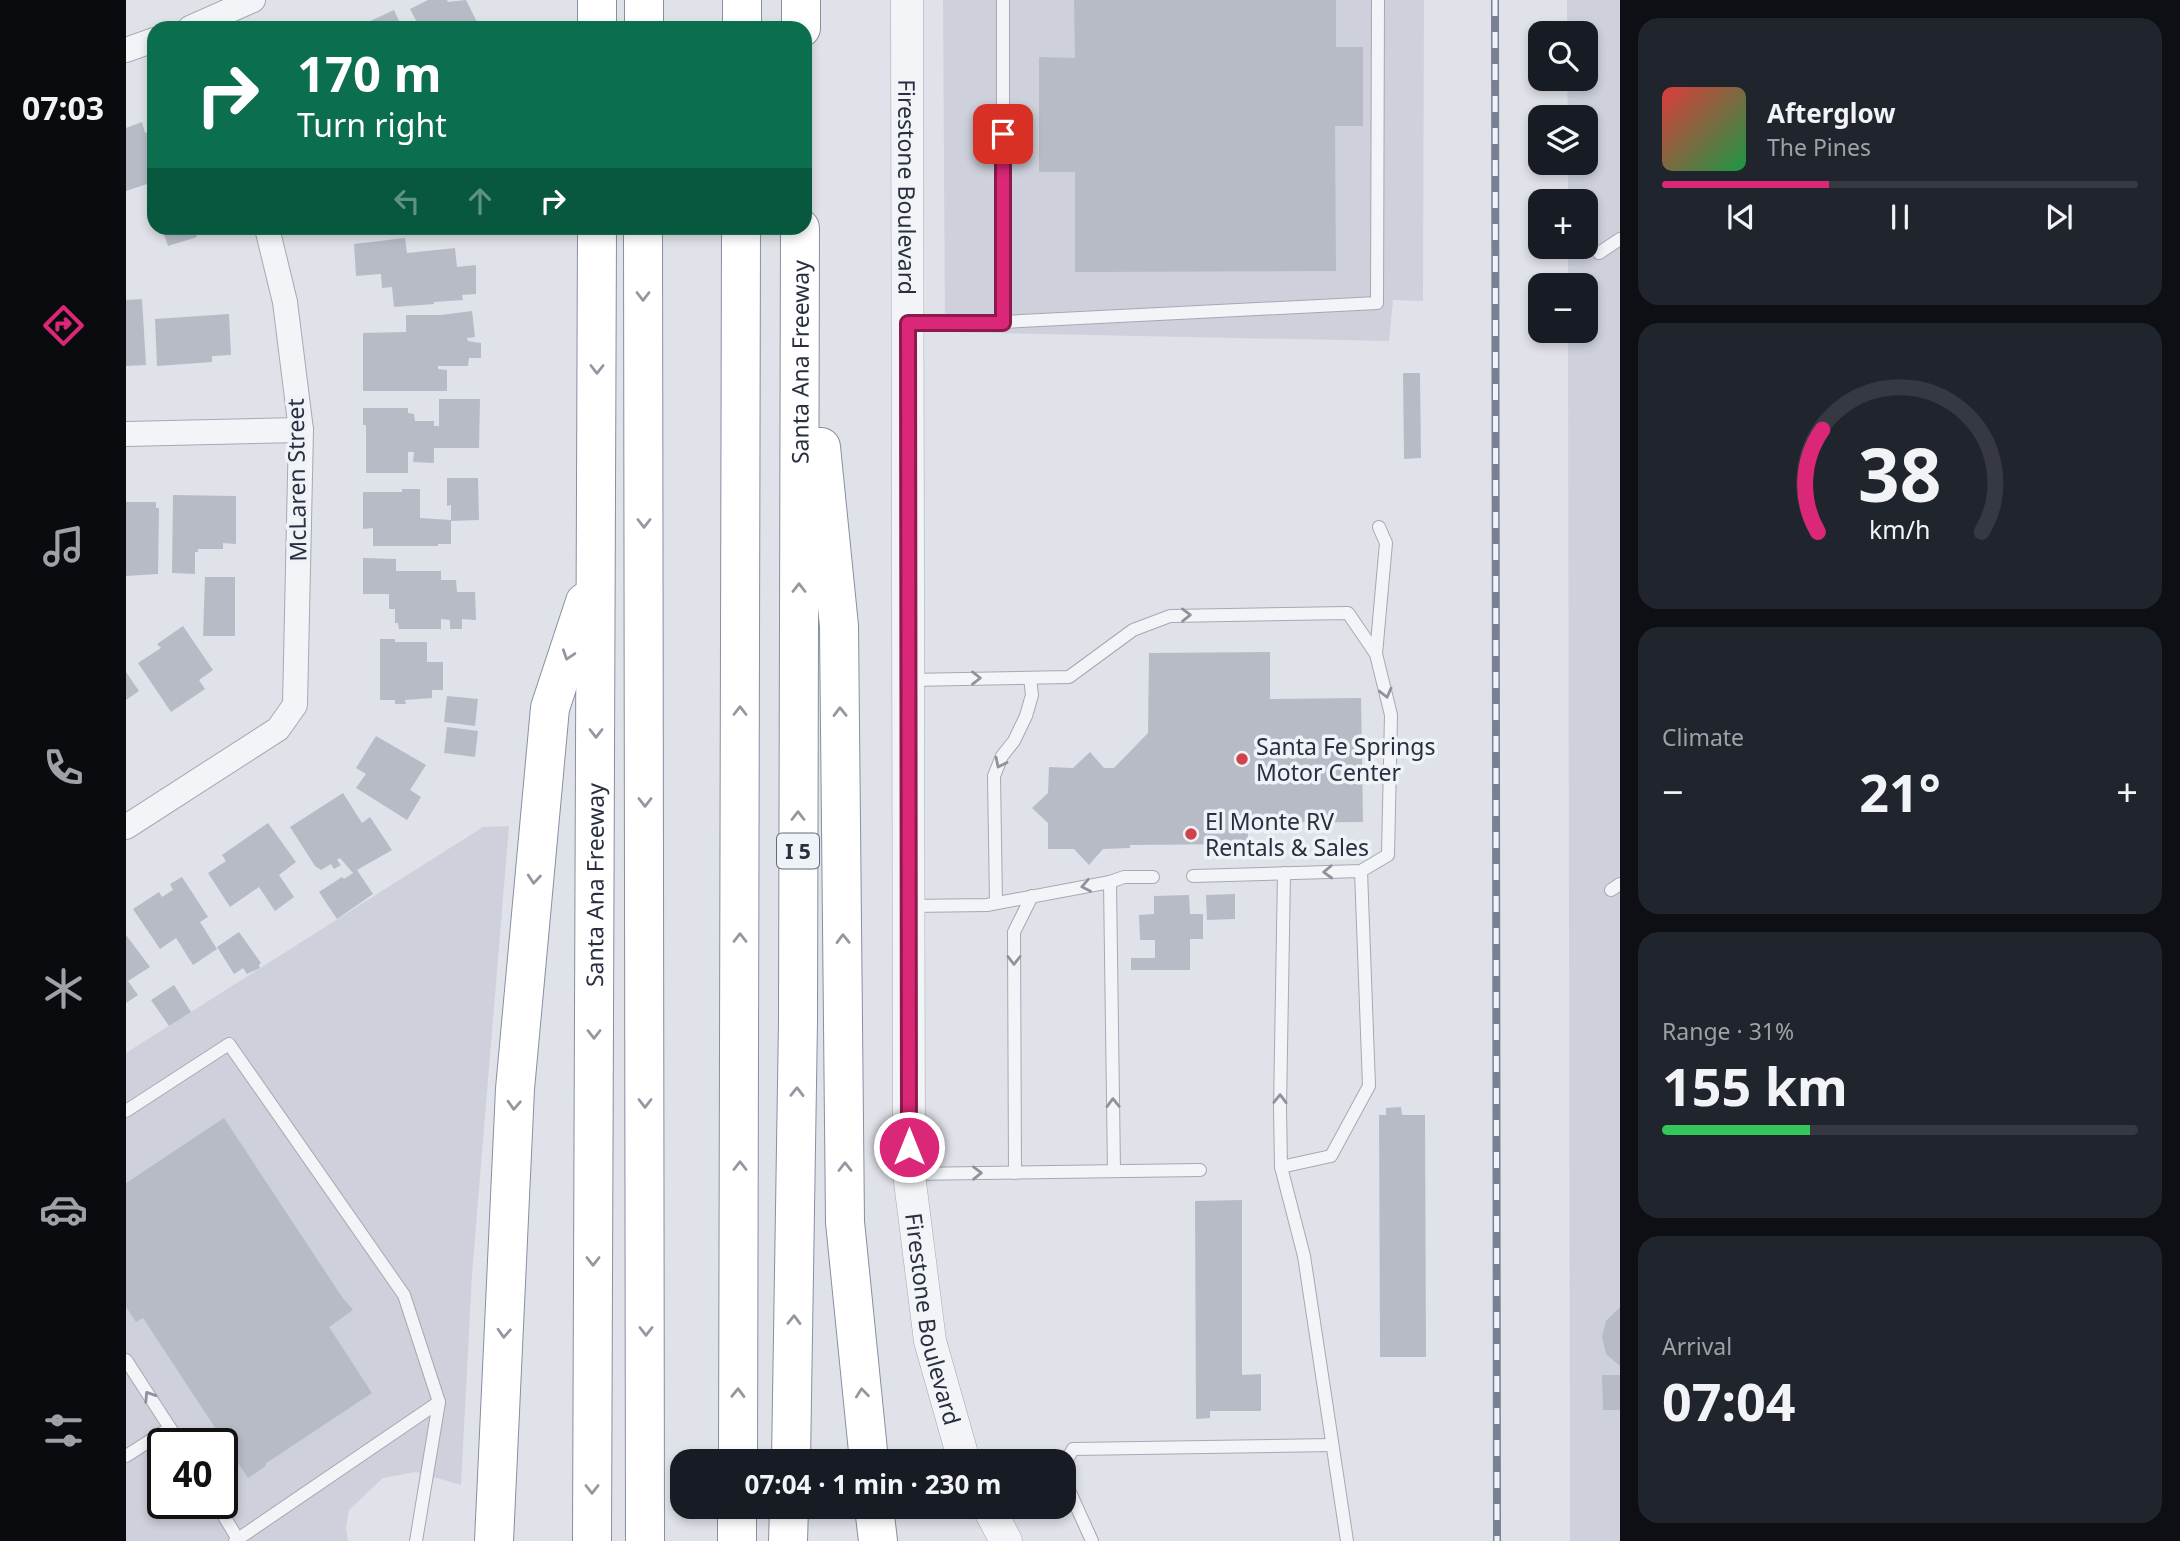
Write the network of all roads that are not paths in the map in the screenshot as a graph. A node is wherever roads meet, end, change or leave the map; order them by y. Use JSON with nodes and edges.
{"nodes":[{"id":1,"x":253,"y":0,"type":"edge"},
{"id":2,"x":597,"y":0,"type":"edge"},
{"id":3,"x":644,"y":0,"type":"edge"},
{"id":4,"x":742,"y":0,"type":"edge"},
{"id":5,"x":801,"y":0,"type":"edge"},
{"id":6,"x":907,"y":0,"type":"edge"},
{"id":7,"x":1003,"y":0,"type":"edge"},
{"id":8,"x":1378,"y":0,"type":"edge"},
{"id":9,"x":206,"y":21,"type":"edge"},
{"id":10,"x":597,"y":21,"type":"edge"},
{"id":11,"x":644,"y":21,"type":"edge"},
{"id":12,"x":742,"y":21,"type":"edge"},
{"id":13,"x":801,"y":21,"type":"edge"},
{"id":14,"x":147,"y":42,"type":"edge"},
{"id":15,"x":126,"y":50,"type":"edge"},
{"id":16,"x":269,"y":235,"type":"edge"},
{"id":17,"x":597,"y":235,"type":"edge"},
{"id":18,"x":643,"y":235,"type":"edge"},
{"id":19,"x":741,"y":235,"type":"edge"},
{"id":20,"x":800,"y":235,"type":"edge"},
{"id":21,"x":800,"y":235,"type":"edge"},
{"id":22,"x":1620,"y":239,"type":"edge"},
{"id":23,"x":1599,"y":253,"type":"dead end"},
{"id":24,"x":908,"y":323,"type":"junction"},
{"id":25,"x":1003,"y":323,"type":"junction"},
{"id":26,"x":300,"y":430,"type":"junction"},
{"id":27,"x":126,"y":434,"type":"edge"},
{"id":28,"x":1379,"y":527,"type":"dead end"},
{"id":29,"x":597,"y":567,"type":"junction"},
{"id":30,"x":1376,"y":654,"type":"junction"},
{"id":31,"x":1030,"y":678,"type":"junction"},
{"id":32,"x":908,"y":680,"type":"junction"},
{"id":33,"x":126,"y":827,"type":"edge"},
{"id":34,"x":1361,"y":871,"type":"junction"},
{"id":35,"x":1284,"y":873,"type":"junction"},
{"id":36,"x":1193,"y":876,"type":"dead end"},
{"id":37,"x":1153,"y":877,"type":"dead end"},
{"id":38,"x":1110,"y":882,"type":"junction"},
{"id":39,"x":1032,"y":896,"type":"junction"},
{"id":40,"x":996,"y":903,"type":"junction"},
{"id":41,"x":909,"y":906,"type":"junction"},
{"id":42,"x":126,"y":1111,"type":"edge"},
{"id":43,"x":1281,"y":1167,"type":"junction"},
{"id":44,"x":1199,"y":1170,"type":"dead end"},
{"id":45,"x":1114,"y":1171,"type":"junction"},
{"id":46,"x":1015,"y":1172,"type":"junction"},
{"id":47,"x":909,"y":1174,"type":"junction"},
{"id":48,"x":126,"y":1360,"type":"edge"},
{"id":49,"x":439,"y":1402,"type":"junction"},
{"id":50,"x":170,"y":1428,"type":"edge"},
{"id":51,"x":147,"y":1443,"type":"edge"},
{"id":52,"x":1332,"y":1445,"type":"junction"},
{"id":53,"x":738,"y":1449,"type":"edge"},
{"id":54,"x":792,"y":1449,"type":"edge"},
{"id":55,"x":868,"y":1449,"type":"edge"},
{"id":56,"x":961,"y":1449,"type":"edge"},
{"id":57,"x":1073,"y":1449,"type":"edge"},
{"id":58,"x":126,"y":1456,"type":"edge"},
{"id":59,"x":1076,"y":1506,"type":"edge"},
{"id":60,"x":225,"y":1519,"type":"edge"},
{"id":61,"x":737,"y":1519,"type":"edge"},
{"id":62,"x":789,"y":1519,"type":"edge"},
{"id":63,"x":875,"y":1519,"type":"edge"},
{"id":64,"x":994,"y":1519,"type":"edge"},
{"id":65,"x":237,"y":1540,"type":"edge"},
{"id":66,"x":416,"y":1541,"type":"edge"},
{"id":67,"x":494,"y":1541,"type":"edge"},
{"id":68,"x":592,"y":1541,"type":"edge"},
{"id":69,"x":645,"y":1541,"type":"edge"},
{"id":70,"x":737,"y":1541,"type":"edge"},
{"id":71,"x":788,"y":1541,"type":"edge"},
{"id":72,"x":878,"y":1541,"type":"edge"},
{"id":73,"x":1006,"y":1541,"type":"edge"},
{"id":74,"x":1092,"y":1541,"type":"edge"},
{"id":75,"x":1347,"y":1541,"type":"edge"}],
"edges":[{"from":1,"to":9,"type":"street"},
{"from":2,"to":10,"type":"highway"},
{"from":3,"to":11,"type":"highway"},
{"from":4,"to":12,"type":"highway"},
{"from":5,"to":13,"type":"highway"},
{"from":6,"to":24,"type":"street","name":"Firestone Boulevard"},
{"from":7,"to":25,"type":"lane"},
{"from":8,"to":25,"type":"lane"},
{"from":14,"to":15,"type":"street"},
{"from":16,"to":26,"type":"street","name":"McLaren Street"},
{"from":17,"to":29,"type":"highway","name":"Santa Ana Freeway","one_way":true},
{"from":18,"to":69,"type":"highway","one_way":true},
{"from":53,"to":19,"type":"highway","one_way":true},
{"from":54,"to":20,"type":"highway","name":"Santa Ana Freeway","number":"I 5","one_way":true},
{"from":55,"to":21,"type":"highway","one_way":true},
{"from":22,"to":23,"type":"lane"},
{"from":24,"to":25,"type":"lane"},
{"from":24,"to":32,"type":"street","name":"Firestone Boulevard"},
{"from":26,"to":27,"type":"street"},
{"from":26,"to":33,"type":"street","name":"McLaren Street"},
{"from":28,"to":30,"type":"lane"},
{"from":29,"to":67,"type":"highway","one_way":true},
{"from":29,"to":68,"type":"highway","name":"Santa Ana Freeway","one_way":true},
{"from":31,"to":30,"type":"lane","one_way":true},
{"from":30,"to":34,"type":"lane","one_way":true},
{"from":32,"to":31,"type":"lane","one_way":true},
{"from":31,"to":40,"type":"lane","one_way":true},
{"from":32,"to":41,"type":"street","name":"Firestone Boulevard"},
{"from":34,"to":35,"type":"lane","one_way":true},
{"from":34,"to":43,"type":"lane"},
{"from":35,"to":36,"type":"lane"},
{"from":43,"to":35,"type":"lane","one_way":true},
{"from":37,"to":38,"type":"lane"},
{"from":38,"to":39,"type":"lane","one_way":true},
{"from":45,"to":38,"type":"lane","one_way":true},
{"from":39,"to":40,"type":"lane"},
{"from":39,"to":46,"type":"lane","one_way":true},
{"from":40,"to":41,"type":"lane"},
{"from":41,"to":47,"type":"street","name":"Firestone Boulevard"},
{"from":42,"to":49,"type":"lane"},
{"from":43,"to":52,"type":"lane"},
{"from":44,"to":45,"type":"lane"},
{"from":45,"to":46,"type":"lane"},
{"from":47,"to":46,"type":"lane","one_way":true},
{"from":47,"to":56,"type":"street","name":"Firestone Boulevard"},
{"from":50,"to":48,"type":"lane","one_way":true},
{"from":49,"to":65,"type":"lane"},
{"from":49,"to":66,"type":"lane"},
{"from":51,"to":58,"type":"lane"},
{"from":52,"to":57,"type":"lane"},
{"from":52,"to":75,"type":"lane"},
{"from":59,"to":74,"type":"lane"},
{"from":60,"to":65,"type":"lane"},
{"from":61,"to":70,"type":"highway"},
{"from":62,"to":71,"type":"highway"},
{"from":63,"to":72,"type":"highway"},
{"from":64,"to":73,"type":"street"}]}
